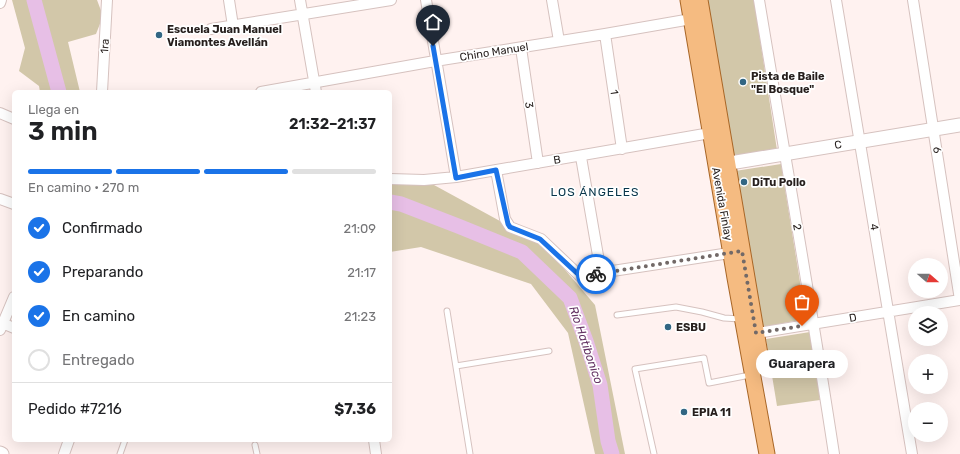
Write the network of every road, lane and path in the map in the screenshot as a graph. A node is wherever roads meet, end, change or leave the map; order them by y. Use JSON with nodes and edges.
{"nodes":[{"id":1,"x":106,"y":0,"type":"edge"},
{"id":2,"x":229,"y":0,"type":"edge"},
{"id":3,"x":300,"y":0,"type":"edge"},
{"id":4,"x":391,"y":0,"type":"edge"},
{"id":5,"x":426,"y":0,"type":"edge"},
{"id":6,"x":552,"y":0,"type":"edge"},
{"id":7,"x":688,"y":0,"type":"edge"},
{"id":8,"x":700,"y":0,"type":"edge"},
{"id":9,"x":759,"y":0,"type":"edge"},
{"id":10,"x":836,"y":0,"type":"edge"},
{"id":11,"x":913,"y":0,"type":"edge"},
{"id":12,"x":303,"y":14,"type":"junction"},
{"id":13,"x":697,"y":18,"type":"junction"},
{"id":14,"x":233,"y":26,"type":"junction"},
{"id":15,"x":211,"y":29,"type":"dead end"},
{"id":16,"x":605,"y":34,"type":"junction"},
{"id":17,"x":559,"y":41,"type":"junction"},
{"id":18,"x":521,"y":48,"type":"junction"},
{"id":19,"x":435,"y":61,"type":"junction"},
{"id":20,"x":315,"y":87,"type":"edge"},
{"id":21,"x":102,"y":90,"type":"edge"},
{"id":22,"x":283,"y":90,"type":"edge"},
{"id":23,"x":0,"y":113,"type":"edge"},
{"id":24,"x":12,"y":118,"type":"edge"},
{"id":25,"x":960,"y":125,"type":"edge"},
{"id":26,"x":934,"y":129,"type":"junction"},
{"id":27,"x":716,"y":132,"type":"junction"},
{"id":28,"x":859,"y":141,"type":"junction"},
{"id":29,"x":622,"y":149,"type":"junction"},
{"id":30,"x":784,"y":154,"type":"junction"},
{"id":31,"x":581,"y":156,"type":"junction"},
{"id":32,"x":538,"y":163,"type":"junction"},
{"id":33,"x":722,"y":165,"type":"junction"},
{"id":34,"x":496,"y":170,"type":"junction"},
{"id":35,"x":456,"y":178,"type":"junction"},
{"id":36,"x":392,"y":179,"type":"edge"},
{"id":37,"x":0,"y":199,"type":"edge"},
{"id":38,"x":12,"y":203,"type":"edge"},
{"id":39,"x":736,"y":252,"type":"junction"},
{"id":40,"x":600,"y":273,"type":"junction"},
{"id":41,"x":960,"y":300,"type":"edge"},
{"id":42,"x":12,"y":301,"type":"edge"},
{"id":43,"x":447,"y":311,"type":"dead end"},
{"id":44,"x":888,"y":312,"type":"junction"},
{"id":45,"x":617,"y":315,"type":"dead end"},
{"id":46,"x":814,"y":324,"type":"junction"},
{"id":47,"x":1,"y":325,"type":"edge"},
{"id":48,"x":749,"y":326,"type":"junction"},
{"id":49,"x":12,"y":328,"type":"edge"},
{"id":50,"x":549,"y":351,"type":"dead end"},
{"id":51,"x":456,"y":366,"type":"junction"},
{"id":52,"x":755,"y":374,"type":"junction"},
{"id":53,"x":68,"y":442,"type":"edge"},
{"id":54,"x":124,"y":442,"type":"edge"},
{"id":55,"x":374,"y":442,"type":"edge"},
{"id":56,"x":255,"y":445,"type":"dead end"},
{"id":57,"x":64,"y":454,"type":"edge"},
{"id":58,"x":120,"y":454,"type":"edge"},
{"id":59,"x":257,"y":454,"type":"edge"},
{"id":60,"x":376,"y":454,"type":"edge"},
{"id":61,"x":470,"y":454,"type":"edge"},
{"id":62,"x":654,"y":454,"type":"edge"},
{"id":63,"x":767,"y":454,"type":"edge"},
{"id":64,"x":777,"y":454,"type":"edge"},
{"id":65,"x":834,"y":454,"type":"edge"},
{"id":66,"x":912,"y":454,"type":"edge"}],
"edges":[{"from":1,"to":21,"type":"street","name":"1ra"},
{"from":2,"to":14,"type":"street"},
{"from":3,"to":12,"type":"street"},
{"from":4,"to":12,"type":"street"},
{"from":5,"to":19,"type":"street"},
{"from":6,"to":17,"type":"street"},
{"from":7,"to":13,"type":"main road","name":"Avenida Finlay"},
{"from":8,"to":13,"type":"main road","name":"Avenida Finlay"},
{"from":9,"to":30,"type":"street","name":"2"},
{"from":10,"to":28,"type":"street","name":"4"},
{"from":11,"to":26,"type":"street","name":"6"},
{"from":12,"to":14,"type":"street"},
{"from":12,"to":20,"type":"street"},
{"from":13,"to":16,"type":"street","name":"Chino Manuel"},
{"from":13,"to":27,"type":"main road","name":"Avenida Finlay"},
{"from":14,"to":15,"type":"street"},
{"from":16,"to":17,"type":"street","name":"Chino Manuel"},
{"from":16,"to":29,"type":"street","name":"1"},
{"from":17,"to":18,"type":"street","name":"Chino Manuel"},
{"from":18,"to":19,"type":"street","name":"Chino Manuel"},
{"from":18,"to":32,"type":"street","name":"3"},
{"from":19,"to":20,"type":"street","name":"Chino Manuel"},
{"from":19,"to":35,"type":"street"},
{"from":20,"to":22,"type":"street","name":"Chino Manuel"},
{"from":23,"to":24,"type":"street"},
{"from":25,"to":26,"type":"street","name":"C"},
{"from":26,"to":28,"type":"street","name":"C"},
{"from":26,"to":41,"type":"street","name":"6"},
{"from":27,"to":29,"type":"street","name":"B"},
{"from":27,"to":33,"type":"main road","name":"Avenida Finlay"},
{"from":28,"to":30,"type":"street","name":"C"},
{"from":28,"to":44,"type":"street","name":"4"},
{"from":29,"to":31,"type":"street","name":"B"},
{"from":30,"to":33,"type":"street","name":"C"},
{"from":30,"to":46,"type":"street","name":"2"},
{"from":31,"to":32,"type":"street","name":"B"},
{"from":31,"to":40,"type":"street"},
{"from":32,"to":34,"type":"street","name":"B"},
{"from":33,"to":39,"type":"main road","name":"Avenida Finlay"},
{"from":34,"to":35,"type":"street","name":"B"},
{"from":34,"to":40,"type":"street"},
{"from":35,"to":36,"type":"street","name":"B"},
{"from":37,"to":38,"type":"street"},
{"from":39,"to":40,"type":"street"},
{"from":39,"to":48,"type":"main road","name":"Avenida Finlay"},
{"from":41,"to":44,"type":"street","name":"D"},
{"from":42,"to":47,"type":"street"},
{"from":43,"to":51,"type":"lane"},
{"from":44,"to":46,"type":"street","name":"D"},
{"from":44,"to":66,"type":"street","name":"4"},
{"from":45,"to":48,"type":"lane"},
{"from":46,"to":48,"type":"street","name":"D"},
{"from":46,"to":65,"type":"street","name":"2"},
{"from":47,"to":49,"type":"street"},
{"from":48,"to":52,"type":"main road","name":"Avenida Finlay"},
{"from":48,"to":64,"type":"main road","name":"Avenida Finlay"},
{"from":50,"to":51,"type":"lane"},
{"from":51,"to":61,"type":"lane"},
{"from":52,"to":62,"type":"lane"},
{"from":52,"to":63,"type":"main road","name":"Avenida Finlay"},
{"from":53,"to":57,"type":"street"},
{"from":54,"to":58,"type":"lane"},
{"from":55,"to":60,"type":"street"},
{"from":56,"to":59,"type":"lane"}]}
